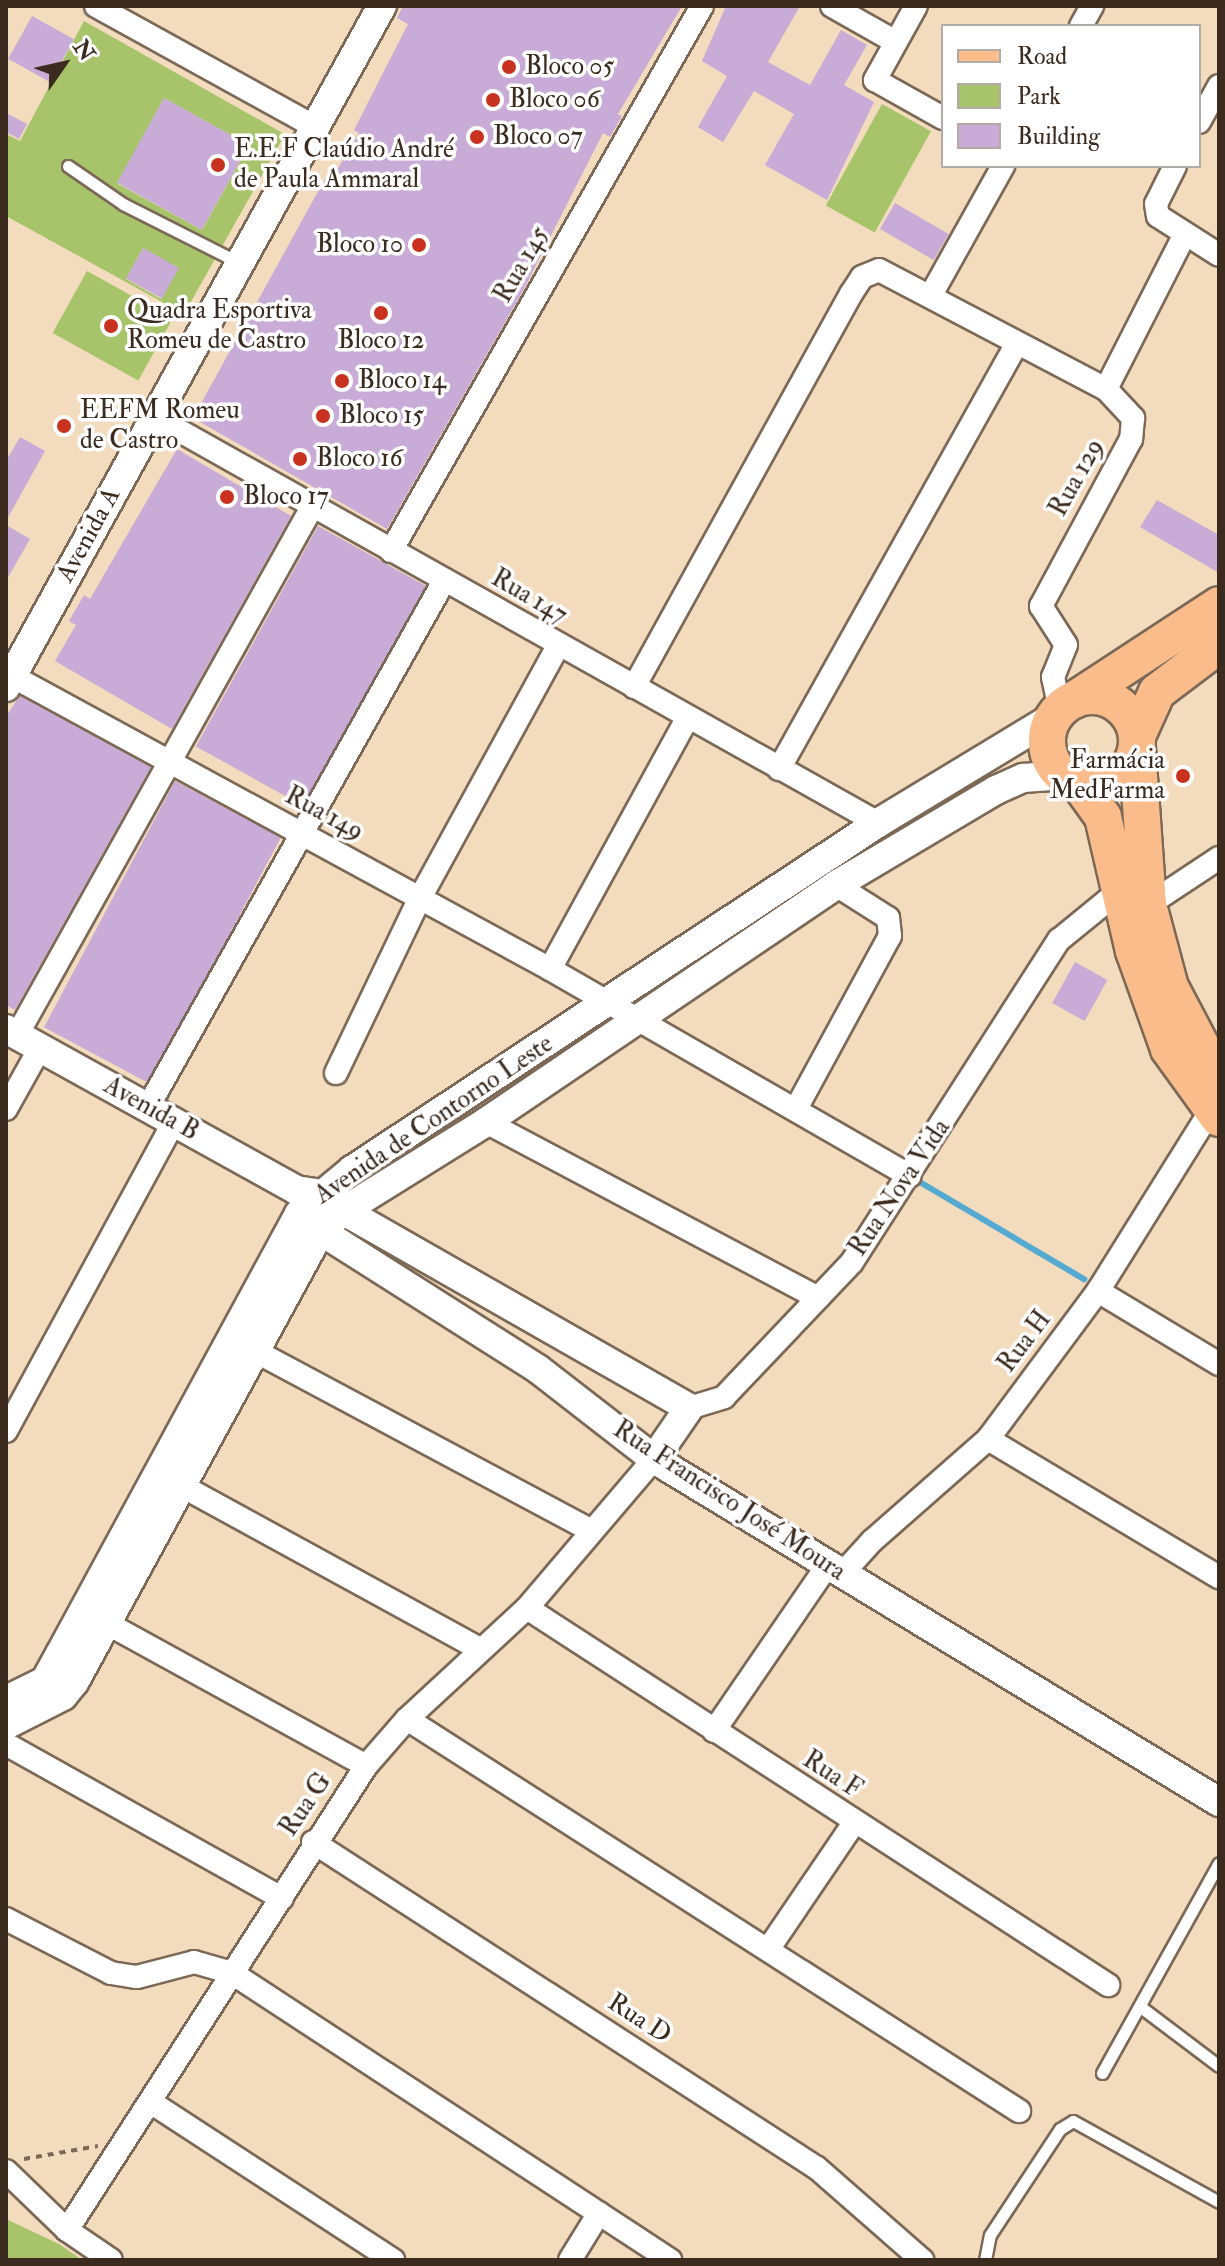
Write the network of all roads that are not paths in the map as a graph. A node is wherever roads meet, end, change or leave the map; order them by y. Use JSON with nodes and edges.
{"nodes":[{"id":1,"x":96,"y":6,"type":"edge"},
{"id":2,"x":382,"y":6,"type":"edge"},
{"id":3,"x":702,"y":6,"type":"edge"},
{"id":4,"x":832,"y":6,"type":"edge"},
{"id":5,"x":916,"y":6,"type":"edge"},
{"id":6,"x":1092,"y":6,"type":"edge"},
{"id":7,"x":1082,"y":24,"type":"edge"},
{"id":8,"x":896,"y":42,"type":"junction"},
{"id":9,"x":1219,"y":86,"type":"edge"},
{"id":10,"x":941,"y":117,"type":"edge"},
{"id":11,"x":1201,"y":118,"type":"edge"},
{"id":12,"x":315,"y":127,"type":"junction"},
{"id":13,"x":68,"y":166,"type":"dead end"},
{"id":14,"x":1002,"y":168,"type":"edge"},
{"id":15,"x":1174,"y":168,"type":"edge"},
{"id":16,"x":1184,"y":236,"type":"junction"},
{"id":17,"x":1219,"y":255,"type":"edge"},
{"id":18,"x":238,"y":262,"type":"junction"},
{"id":19,"x":931,"y":295,"type":"junction"},
{"id":20,"x":1017,"y":344,"type":"junction"},
{"id":21,"x":1106,"y":389,"type":"junction"},
{"id":22,"x":155,"y":417,"type":"junction"},
{"id":23,"x":311,"y":509,"type":"junction"},
{"id":24,"x":391,"y":551,"type":"junction"},
{"id":25,"x":444,"y":581,"type":"junction"},
{"id":26,"x":1219,"y":605,"type":"edge"},
{"id":27,"x":1219,"y":645,"type":"edge"},
{"id":28,"x":558,"y":646,"type":"junction"},
{"id":29,"x":9,"y":682,"type":"edge"},
{"id":30,"x":634,"y":687,"type":"junction"},
{"id":31,"x":1063,"y":708,"type":"junction"},
{"id":32,"x":688,"y":717,"type":"junction"},
{"id":33,"x":1137,"y":742,"type":"junction"},
{"id":34,"x":170,"y":763,"type":"junction"},
{"id":35,"x":779,"y":769,"type":"junction"},
{"id":36,"x":1071,"y":780,"type":"junction"},
{"id":37,"x":878,"y":823,"type":"junction"},
{"id":38,"x":304,"y":835,"type":"junction"},
{"id":39,"x":1219,"y":858,"type":"edge"},
{"id":40,"x":836,"y":885,"type":"junction"},
{"id":41,"x":420,"y":898,"type":"junction"},
{"id":42,"x":1133,"y":898,"type":"junction"},
{"id":43,"x":550,"y":969,"type":"junction"},
{"id":44,"x":609,"y":1003,"type":"junction"},
{"id":45,"x":637,"y":1021,"type":"junction"},
{"id":46,"x":21,"y":1037,"type":"edge"},
{"id":47,"x":336,"y":1073,"type":"dead end"},
{"id":48,"x":1216,"y":1103,"type":"edge"},
{"id":49,"x":148,"y":1107,"type":"junction"},
{"id":50,"x":797,"y":1107,"type":"junction"},
{"id":51,"x":6,"y":1109,"type":"edge"},
{"id":52,"x":174,"y":1122,"type":"junction"},
{"id":53,"x":486,"y":1122,"type":"junction"},
{"id":54,"x":910,"y":1176,"type":"junction"},
{"id":55,"x":314,"y":1203,"type":"junction"},
{"id":56,"x":319,"y":1234,"type":"junction"},
{"id":57,"x":1098,"y":1291,"type":"junction"},
{"id":58,"x":818,"y":1298,"type":"junction"},
{"id":59,"x":255,"y":1351,"type":"junction"},
{"id":60,"x":1219,"y":1364,"type":"edge"},
{"id":61,"x":689,"y":1408,"type":"junction"},
{"id":62,"x":6,"y":1431,"type":"edge"},
{"id":63,"x":988,"y":1439,"type":"junction"},
{"id":64,"x":654,"y":1459,"type":"junction"},
{"id":65,"x":182,"y":1486,"type":"junction"},
{"id":66,"x":592,"y":1531,"type":"junction"},
{"id":67,"x":834,"y":1570,"type":"junction"},
{"id":68,"x":1219,"y":1577,"type":"edge"},
{"id":69,"x":527,"y":1608,"type":"junction"},
{"id":70,"x":108,"y":1624,"type":"junction"},
{"id":71,"x":481,"y":1650,"type":"junction"},
{"id":72,"x":22,"y":1695,"type":"edge"},
{"id":73,"x":407,"y":1719,"type":"junction"},
{"id":74,"x":6,"y":1725,"type":"edge"},
{"id":75,"x":714,"y":1731,"type":"junction"},
{"id":76,"x":6,"y":1744,"type":"edge"},
{"id":77,"x":366,"y":1766,"type":"junction"},
{"id":78,"x":1219,"y":1802,"type":"edge"},
{"id":79,"x":854,"y":1823,"type":"junction"},
{"id":80,"x":313,"y":1842,"type":"junction"},
{"id":81,"x":1219,"y":1863,"type":"edge"},
{"id":82,"x":282,"y":1898,"type":"junction"},
{"id":83,"x":6,"y":1919,"type":"edge"},
{"id":84,"x":769,"y":1948,"type":"junction"},
{"id":85,"x":232,"y":1973,"type":"junction"},
{"id":86,"x":1108,"y":1985,"type":"dead end"},
{"id":87,"x":1142,"y":2008,"type":"junction"},
{"id":88,"x":1219,"y":2066,"type":"edge"},
{"id":89,"x":1102,"y":2073,"type":"dead end"},
{"id":90,"x":152,"y":2103,"type":"junction"},
{"id":91,"x":1019,"y":2111,"type":"dead end"},
{"id":92,"x":14,"y":2165,"type":"edge"},
{"id":93,"x":1219,"y":2202,"type":"edge"},
{"id":94,"x":599,"y":2213,"type":"junction"},
{"id":95,"x":67,"y":2230,"type":"junction"},
{"id":96,"x":111,"y":2260,"type":"edge"},
{"id":97,"x":393,"y":2260,"type":"edge"},
{"id":98,"x":570,"y":2260,"type":"edge"},
{"id":99,"x":670,"y":2260,"type":"edge"},
{"id":100,"x":922,"y":2260,"type":"edge"},
{"id":101,"x":985,"y":2260,"type":"edge"}],
"edges":[{"from":1,"to":12,"type":"street"},
{"from":2,"to":12,"type":"street","name":"Avenida A"},
{"from":3,"to":24,"type":"street","name":"Rua 145"},
{"from":4,"to":8,"type":"street"},
{"from":5,"to":8,"type":"street"},
{"from":6,"to":7,"type":"street"},
{"from":8,"to":10,"type":"street"},
{"from":9,"to":11,"type":"street"},
{"from":12,"to":18,"type":"street","name":"Avenida A"},
{"from":13,"to":18,"type":"lane"},
{"from":14,"to":19,"type":"street"},
{"from":15,"to":16,"type":"street"},
{"from":16,"to":17,"type":"street"},
{"from":16,"to":21,"type":"street"},
{"from":18,"to":22,"type":"street","name":"Avenida A"},
{"from":19,"to":20,"type":"street"},
{"from":19,"to":30,"type":"street"},
{"from":20,"to":21,"type":"street"},
{"from":20,"to":35,"type":"street"},
{"from":21,"to":31,"type":"street","name":"Rua 129"},
{"from":22,"to":23,"type":"street","name":"Rua 147"},
{"from":22,"to":29,"type":"street","name":"Avenida A"},
{"from":23,"to":24,"type":"street","name":"Rua 147"},
{"from":23,"to":34,"type":"street"},
{"from":24,"to":25,"type":"street","name":"Rua 147"},
{"from":25,"to":28,"type":"street","name":"Rua 147"},
{"from":25,"to":38,"type":"street"},
{"from":26,"to":31,"type":"main road","name":"Avenida de Contorno Leste"},
{"from":27,"to":33,"type":"main road"},
{"from":28,"to":30,"type":"street","name":"Rua 147"},
{"from":28,"to":41,"type":"street"},
{"from":29,"to":34,"type":"street","name":"Rua 149"},
{"from":30,"to":32,"type":"street","name":"Rua 147"},
{"from":31,"to":33,"type":"main road"},
{"from":31,"to":36,"type":"main road"},
{"from":31,"to":37,"type":"street","name":"Avenida de Contorno Leste"},
{"from":32,"to":35,"type":"street","name":"Rua 147"},
{"from":32,"to":43,"type":"street"},
{"from":33,"to":36,"type":"main road"},
{"from":33,"to":42,"type":"main road"},
{"from":34,"to":38,"type":"street","name":"Rua 149"},
{"from":34,"to":46,"type":"street"},
{"from":35,"to":37,"type":"street","name":"Rua 147"},
{"from":36,"to":40,"type":"street","name":"Avenida de Contorno Leste"},
{"from":36,"to":42,"type":"main road"},
{"from":37,"to":44,"type":"street","name":"Avenida de Contorno Leste"},
{"from":38,"to":41,"type":"street","name":"Rua 149"},
{"from":38,"to":49,"type":"street"},
{"from":39,"to":42,"type":"street","name":"Rua Nova Vida"},
{"from":40,"to":45,"type":"street","name":"Avenida de Contorno Leste"},
{"from":40,"to":50,"type":"street"},
{"from":41,"to":43,"type":"street","name":"Rua 149"},
{"from":41,"to":47,"type":"street"},
{"from":42,"to":48,"type":"main road"},
{"from":42,"to":54,"type":"street","name":"Rua Nova Vida"},
{"from":43,"to":44,"type":"street","name":"Rua 149"},
{"from":44,"to":45,"type":"street","name":"Rua 149"},
{"from":44,"to":55,"type":"street","name":"Avenida de Contorno Leste"},
{"from":45,"to":50,"type":"street","name":"Rua 149"},
{"from":45,"to":53,"type":"street","name":"Avenida de Contorno Leste"},
{"from":46,"to":49,"type":"street","name":"Avenida B"},
{"from":46,"to":51,"type":"street"},
{"from":48,"to":57,"type":"street","name":"Rua H"},
{"from":49,"to":52,"type":"street","name":"Avenida B"},
{"from":50,"to":54,"type":"street","name":"Rua 149"},
{"from":52,"to":55,"type":"street","name":"Avenida B"},
{"from":52,"to":62,"type":"street"},
{"from":53,"to":55,"type":"street","name":"Avenida de Contorno Leste"},
{"from":53,"to":58,"type":"street"},
{"from":54,"to":58,"type":"street","name":"Rua Nova Vida"},
{"from":55,"to":56,"type":"street","name":"Rua Francisco José Moura"},
{"from":55,"to":61,"type":"street","name":"Rua Francisco José Moura"},
{"from":55,"to":72,"type":"street","name":"Avenida de Contorno Leste"},
{"from":56,"to":59,"type":"street","name":"Avenida de Contorno Leste"},
{"from":56,"to":64,"type":"street","name":"Rua Francisco José Moura"},
{"from":57,"to":60,"type":"street"},
{"from":57,"to":63,"type":"street","name":"Rua H"},
{"from":58,"to":61,"type":"street","name":"Rua Nova Vida"},
{"from":59,"to":65,"type":"street","name":"Avenida de Contorno Leste"},
{"from":59,"to":66,"type":"street"},
{"from":61,"to":64,"type":"street"},
{"from":63,"to":67,"type":"street","name":"Rua H"},
{"from":63,"to":68,"type":"street"},
{"from":64,"to":66,"type":"street","name":"Rua G"},
{"from":64,"to":67,"type":"street","name":"Rua Francisco José Moura"},
{"from":65,"to":70,"type":"street","name":"Avenida de Contorno Leste"},
{"from":65,"to":71,"type":"street"},
{"from":66,"to":69,"type":"street","name":"Rua G"},
{"from":67,"to":75,"type":"street","name":"Rua H"},
{"from":67,"to":78,"type":"street","name":"Rua Francisco José Moura"},
{"from":69,"to":71,"type":"street","name":"Rua G"},
{"from":69,"to":75,"type":"street","name":"Rua F"},
{"from":70,"to":72,"type":"street","name":"Avenida de Contorno Leste"},
{"from":70,"to":77,"type":"street"},
{"from":71,"to":73,"type":"street","name":"Rua G"},
{"from":72,"to":74,"type":"street","name":"Avenida de Contorno Leste"},
{"from":73,"to":77,"type":"street","name":"Rua G"},
{"from":73,"to":84,"type":"street"},
{"from":75,"to":79,"type":"street","name":"Rua F"},
{"from":76,"to":82,"type":"street"},
{"from":77,"to":80,"type":"street","name":"Rua G"},
{"from":79,"to":84,"type":"street"},
{"from":79,"to":86,"type":"street","name":"Rua F"},
{"from":80,"to":82,"type":"street","name":"Rua G"},
{"from":80,"to":100,"type":"street","name":"Rua D"},
{"from":81,"to":87,"type":"lane"},
{"from":82,"to":85,"type":"street","name":"Rua G"},
{"from":83,"to":85,"type":"street"},
{"from":84,"to":91,"type":"street"},
{"from":85,"to":90,"type":"street","name":"Rua G"},
{"from":85,"to":94,"type":"street"},
{"from":87,"to":88,"type":"lane"},
{"from":87,"to":89,"type":"lane"},
{"from":90,"to":95,"type":"street","name":"Rua G"},
{"from":90,"to":97,"type":"street"},
{"from":92,"to":95,"type":"street"},
{"from":93,"to":101,"type":"lane"},
{"from":94,"to":98,"type":"street"},
{"from":94,"to":99,"type":"street"},
{"from":95,"to":96,"type":"street"}]}
